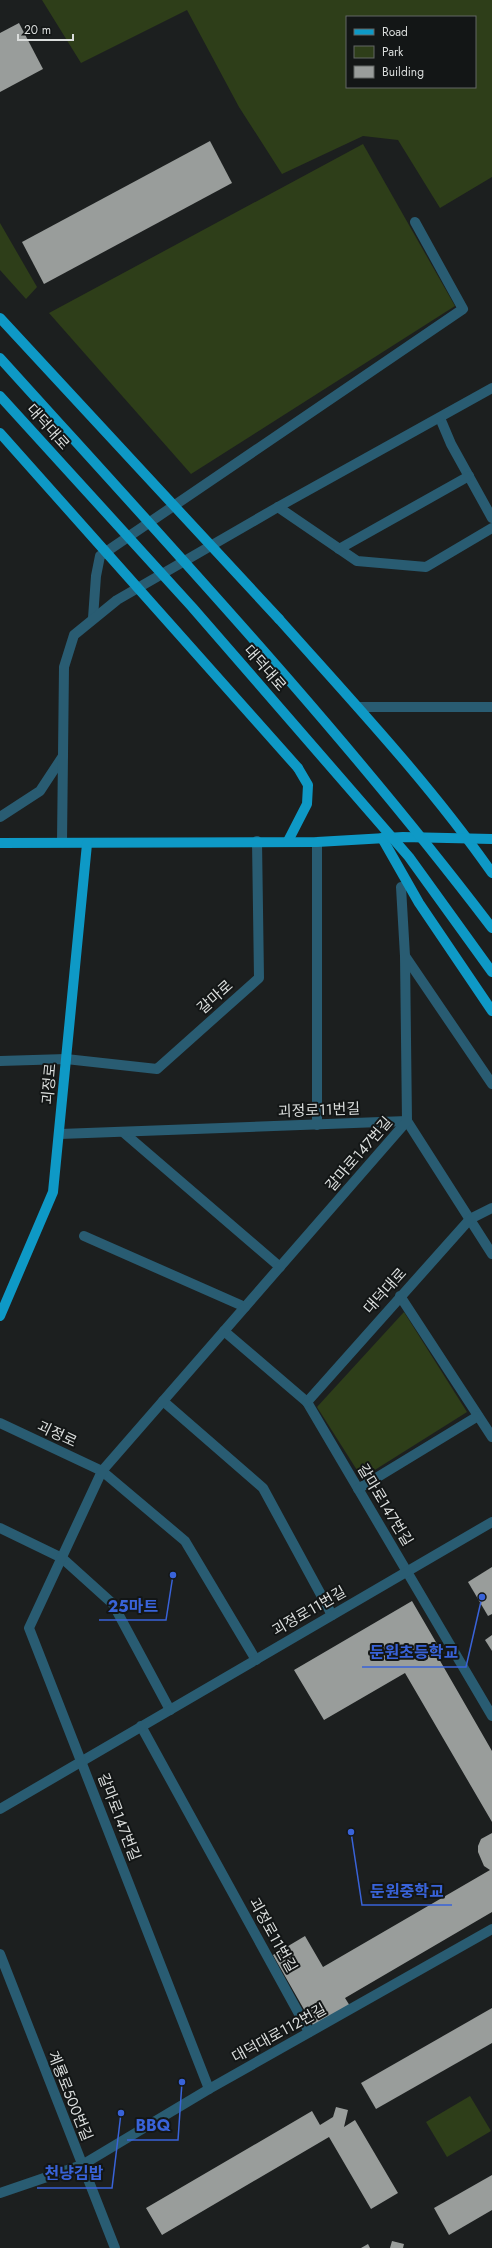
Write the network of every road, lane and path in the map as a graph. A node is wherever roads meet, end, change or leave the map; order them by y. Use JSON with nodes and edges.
{"nodes":[{"id":1,"x":415,"y":222,"type":"dead end"},
{"id":2,"x":0,"y":318,"type":"edge"},
{"id":3,"x":0,"y":358,"type":"edge"},
{"id":4,"x":492,"y":388,"type":"edge"},
{"id":5,"x":0,"y":396,"type":"edge"},
{"id":6,"x":440,"y":418,"type":"junction"},
{"id":7,"x":0,"y":433,"type":"edge"},
{"id":8,"x":469,"y":476,"type":"junction"},
{"id":9,"x":278,"y":507,"type":"junction"},
{"id":10,"x":492,"y":518,"type":"edge"},
{"id":11,"x":492,"y":528,"type":"edge"},
{"id":12,"x":339,"y":549,"type":"junction"},
{"id":13,"x":93,"y":618,"type":"junction"},
{"id":14,"x":358,"y":707,"type":"junction"},
{"id":15,"x":492,"y":707,"type":"edge"},
{"id":16,"x":63,"y":756,"type":"junction"},
{"id":17,"x":0,"y":817,"type":"edge"},
{"id":18,"x":382,"y":838,"type":"junction"},
{"id":19,"x":492,"y":839,"type":"edge"},
{"id":20,"x":469,"y":840,"type":"junction"},
{"id":21,"x":257,"y":841,"type":"junction"},
{"id":22,"x":288,"y":841,"type":"junction"},
{"id":23,"x":62,"y":842,"type":"junction"},
{"id":24,"x":317,"y":842,"type":"junction"},
{"id":25,"x":0,"y":843,"type":"edge"},
{"id":26,"x":87,"y":844,"type":"junction"},
{"id":27,"x":492,"y":873,"type":"edge"},
{"id":28,"x":401,"y":887,"type":"dead end"},
{"id":29,"x":492,"y":928,"type":"edge"},
{"id":30,"x":405,"y":956,"type":"junction"},
{"id":31,"x":492,"y":972,"type":"edge"},
{"id":32,"x":492,"y":1011,"type":"edge"},
{"id":33,"x":66,"y":1059,"type":"junction"},
{"id":34,"x":0,"y":1060,"type":"edge"},
{"id":35,"x":492,"y":1084,"type":"edge"},
{"id":36,"x":407,"y":1121,"type":"junction"},
{"id":37,"x":317,"y":1125,"type":"junction"},
{"id":38,"x":123,"y":1132,"type":"junction"},
{"id":39,"x":60,"y":1134,"type":"junction"},
{"id":40,"x":492,"y":1208,"type":"edge"},
{"id":41,"x":470,"y":1219,"type":"junction"},
{"id":42,"x":84,"y":1236,"type":"dead end"},
{"id":43,"x":492,"y":1254,"type":"edge"},
{"id":44,"x":280,"y":1267,"type":"junction"},
{"id":45,"x":400,"y":1296,"type":"junction"},
{"id":46,"x":245,"y":1307,"type":"junction"},
{"id":47,"x":0,"y":1316,"type":"edge"},
{"id":48,"x":224,"y":1331,"type":"junction"},
{"id":49,"x":163,"y":1401,"type":"junction"},
{"id":50,"x":307,"y":1402,"type":"junction"},
{"id":51,"x":478,"y":1416,"type":"junction"},
{"id":52,"x":0,"y":1423,"type":"edge"},
{"id":53,"x":492,"y":1437,"type":"edge"},
{"id":54,"x":102,"y":1471,"type":"junction"},
{"id":55,"x":358,"y":1489,"type":"junction"},
{"id":56,"x":492,"y":1522,"type":"edge"},
{"id":57,"x":0,"y":1528,"type":"edge"},
{"id":58,"x":62,"y":1558,"type":"junction"},
{"id":59,"x":407,"y":1572,"type":"junction"},
{"id":60,"x":332,"y":1615,"type":"junction"},
{"id":61,"x":256,"y":1660,"type":"junction"},
{"id":62,"x":170,"y":1710,"type":"junction"},
{"id":63,"x":492,"y":1716,"type":"edge"},
{"id":64,"x":141,"y":1726,"type":"junction"},
{"id":65,"x":81,"y":1761,"type":"junction"},
{"id":66,"x":0,"y":1810,"type":"edge"},
{"id":67,"x":492,"y":1929,"type":"edge"},
{"id":68,"x":0,"y":1954,"type":"edge"},
{"id":69,"x":310,"y":2032,"type":"junction"},
{"id":70,"x":209,"y":2089,"type":"junction"},
{"id":71,"x":82,"y":2164,"type":"junction"},
{"id":72,"x":0,"y":2193,"type":"edge"},
{"id":73,"x":115,"y":2248,"type":"edge"}],
"edges":[{"from":1,"to":13,"type":"street"},
{"from":2,"to":14,"type":"main road","bridge":true},
{"from":3,"to":29,"type":"main road","name":"대덕대로","bridge":true},
{"from":4,"to":6,"type":"street"},
{"from":5,"to":31,"type":"main road","name":"대덕대로","bridge":true},
{"from":6,"to":8,"type":"street"},
{"from":6,"to":9,"type":"street"},
{"from":7,"to":22,"type":"main road","bridge":true},
{"from":8,"to":10,"type":"street"},
{"from":8,"to":12,"type":"street"},
{"from":9,"to":12,"type":"street"},
{"from":9,"to":13,"type":"street"},
{"from":11,"to":12,"type":"street"},
{"from":13,"to":16,"type":"street"},
{"from":14,"to":15,"type":"street"},
{"from":14,"to":20,"type":"main road"},
{"from":16,"to":17,"type":"street"},
{"from":16,"to":23,"type":"street"},
{"from":18,"to":20,"type":"main road"},
{"from":18,"to":24,"type":"main road"},
{"from":18,"to":32,"type":"main road"},
{"from":19,"to":20,"type":"main road"},
{"from":20,"to":27,"type":"main road"},
{"from":21,"to":22,"type":"main road"},
{"from":21,"to":26,"type":"main road"},
{"from":21,"to":33,"type":"street","name":"갈마로"},
{"from":22,"to":24,"type":"main road"},
{"from":23,"to":25,"type":"main road"},
{"from":23,"to":26,"type":"main road"},
{"from":24,"to":37,"type":"street"},
{"from":26,"to":33,"type":"main road","name":"괴정로"},
{"from":28,"to":30,"type":"street","name":"갈마로147번길"},
{"from":30,"to":35,"type":"street"},
{"from":30,"to":36,"type":"street","name":"갈마로147번길"},
{"from":33,"to":34,"type":"street","name":"갈마로"},
{"from":33,"to":39,"type":"main road","name":"괴정로"},
{"from":36,"to":37,"type":"street","name":"괴정로11번길"},
{"from":36,"to":41,"type":"street"},
{"from":36,"to":44,"type":"street","name":"갈마로147번길"},
{"from":37,"to":38,"type":"street","name":"괴정로11번길"},
{"from":38,"to":39,"type":"street","name":"괴정로11번길"},
{"from":38,"to":44,"type":"street"},
{"from":39,"to":47,"type":"main road","name":"괴정로"},
{"from":40,"to":41,"type":"street","name":"대덕대로"},
{"from":41,"to":43,"type":"street"},
{"from":41,"to":45,"type":"street","name":"대덕대로"},
{"from":42,"to":46,"type":"street"},
{"from":44,"to":46,"type":"street","name":"갈마로147번길"},
{"from":45,"to":50,"type":"street","name":"대덕대로"},
{"from":45,"to":51,"type":"street"},
{"from":46,"to":48,"type":"street","name":"갈마로147번길"},
{"from":48,"to":49,"type":"street","name":"갈마로147번길"},
{"from":48,"to":50,"type":"street","name":"갈마로147번길"},
{"from":49,"to":54,"type":"street","name":"갈마로147번길"},
{"from":49,"to":60,"type":"street"},
{"from":50,"to":55,"type":"street","name":"갈마로147번길"},
{"from":51,"to":53,"type":"street"},
{"from":51,"to":55,"type":"street"},
{"from":52,"to":54,"type":"street","name":"괴정로"},
{"from":54,"to":58,"type":"street","name":"갈마로147번길"},
{"from":54,"to":61,"type":"street"},
{"from":55,"to":59,"type":"street","name":"갈마로147번길"},
{"from":56,"to":59,"type":"street","name":"괴정로11번길"},
{"from":57,"to":58,"type":"street"},
{"from":58,"to":62,"type":"street"},
{"from":58,"to":65,"type":"street","name":"갈마로147번길"},
{"from":59,"to":60,"type":"street","name":"괴정로11번길"},
{"from":59,"to":63,"type":"street","name":"갈마로147번길"},
{"from":60,"to":61,"type":"street","name":"괴정로11번길"},
{"from":61,"to":62,"type":"street","name":"괴정로11번길"},
{"from":62,"to":64,"type":"street","name":"괴정로11번길"},
{"from":64,"to":65,"type":"street","name":"괴정로11번길"},
{"from":64,"to":69,"type":"street","name":"괴정로11번길"},
{"from":65,"to":66,"type":"street","name":"괴정로11번길"},
{"from":65,"to":70,"type":"street","name":"갈마로147번길"},
{"from":67,"to":69,"type":"street","name":"대덕대로112번길"},
{"from":68,"to":71,"type":"street","name":"계룡로500번길"},
{"from":69,"to":70,"type":"street","name":"대덕대로112번길"},
{"from":70,"to":71,"type":"street","name":"대덕대로112번길"},
{"from":71,"to":72,"type":"street","name":"대덕대로112번길"},
{"from":71,"to":73,"type":"street","name":"계룡로500번길"}]}
